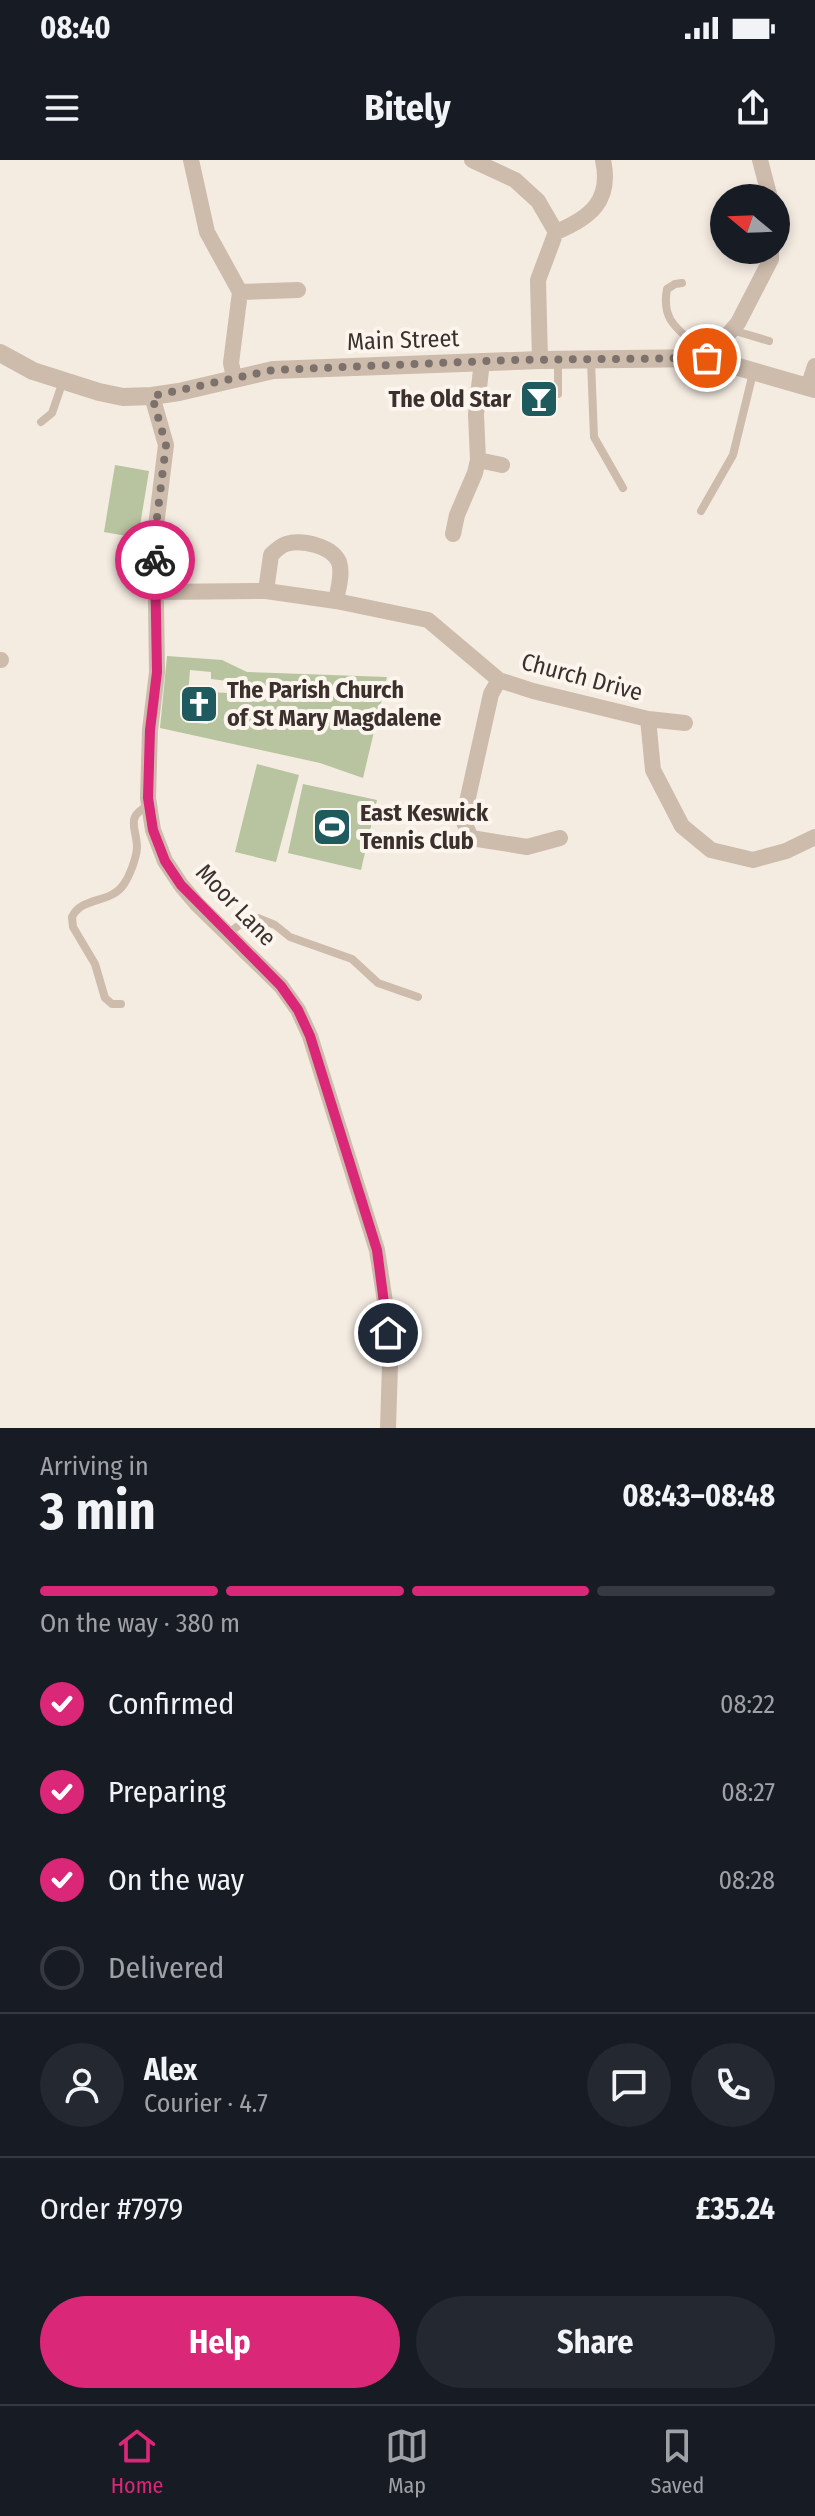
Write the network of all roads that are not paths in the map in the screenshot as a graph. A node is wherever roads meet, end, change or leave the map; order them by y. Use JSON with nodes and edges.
{"nodes":[{"id":1,"x":191,"y":160,"type":"edge"},
{"id":2,"x":472,"y":160,"type":"edge"},
{"id":3,"x":603,"y":160,"type":"edge"},
{"id":4,"x":760,"y":160,"type":"edge"},
{"id":5,"x":766,"y":184,"type":"edge"},
{"id":6,"x":556,"y":232,"type":"junction"},
{"id":7,"x":768,"y":264,"type":"edge"},
{"id":8,"x":682,"y":283,"type":"dead end"},
{"id":9,"x":298,"y":290,"type":"dead end"},
{"id":10,"x":240,"y":292,"type":"junction"},
{"id":11,"x":731,"y":330,"type":"junction"},
{"id":12,"x":769,"y":341,"type":"dead end"},
{"id":13,"x":0,"y":353,"type":"edge"},
{"id":14,"x":701,"y":358,"type":"junction"},
{"id":15,"x":549,"y":360,"type":"junction"},
{"id":16,"x":482,"y":361,"type":"junction"},
{"id":17,"x":591,"y":361,"type":"junction"},
{"id":18,"x":815,"y":366,"type":"edge"},
{"id":19,"x":753,"y":373,"type":"junction"},
{"id":20,"x":234,"y":377,"type":"junction"},
{"id":21,"x":63,"y":381,"type":"junction"},
{"id":22,"x":812,"y":388,"type":"edge"},
{"id":23,"x":558,"y":394,"type":"dead end"},
{"id":24,"x":152,"y":396,"type":"junction"},
{"id":25,"x":41,"y":422,"type":"dead end"},
{"id":26,"x":478,"y":460,"type":"junction"},
{"id":27,"x":502,"y":465,"type":"dead end"},
{"id":28,"x":623,"y":488,"type":"dead end"},
{"id":29,"x":701,"y":511,"type":"dead end"},
{"id":30,"x":453,"y":534,"type":"dead end"},
{"id":31,"x":266,"y":591,"type":"junction"},
{"id":32,"x":155,"y":592,"type":"junction"},
{"id":33,"x":336,"y":601,"type":"junction"},
{"id":34,"x":499,"y":680,"type":"junction"},
{"id":35,"x":648,"y":719,"type":"junction"},
{"id":36,"x":685,"y":723,"type":"dead end"},
{"id":37,"x":149,"y":805,"type":"junction"},
{"id":38,"x":815,"y":837,"type":"edge"},
{"id":39,"x":560,"y":838,"type":"dead end"},
{"id":40,"x":228,"y":933,"type":"junction"},
{"id":41,"x":418,"y":997,"type":"dead end"},
{"id":42,"x":121,"y":1004,"type":"dead end"},
{"id":43,"x":388,"y":1428,"type":"edge"}],
"edges":[{"from":1,"to":10,"type":"street"},
{"from":2,"to":6,"type":"street"},
{"from":3,"to":6,"type":"street"},
{"from":4,"to":5,"type":"street"},
{"from":6,"to":15,"type":"street"},
{"from":7,"to":11,"type":"street"},
{"from":8,"to":14,"type":"lane"},
{"from":9,"to":10,"type":"street"},
{"from":10,"to":20,"type":"street"},
{"from":11,"to":12,"type":"lane"},
{"from":11,"to":14,"type":"street"},
{"from":13,"to":21,"type":"street","name":"Main Street"},
{"from":14,"to":17,"type":"street","name":"Main Street"},
{"from":14,"to":19,"type":"street","name":"Main Street"},
{"from":15,"to":16,"type":"street","name":"Main Street"},
{"from":15,"to":17,"type":"street","name":"Main Street"},
{"from":15,"to":23,"type":"lane"},
{"from":16,"to":20,"type":"street","name":"Main Street"},
{"from":16,"to":26,"type":"street"},
{"from":17,"to":28,"type":"lane"},
{"from":18,"to":22,"type":"street"},
{"from":19,"to":22,"type":"street","name":"Main Street"},
{"from":19,"to":29,"type":"lane"},
{"from":20,"to":24,"type":"street","name":"Main Street"},
{"from":21,"to":24,"type":"street","name":"Main Street"},
{"from":21,"to":25,"type":"lane"},
{"from":24,"to":32,"type":"street","name":"Moor Lane"},
{"from":26,"to":27,"type":"street"},
{"from":26,"to":30,"type":"street"},
{"from":31,"to":32,"type":"street","name":"Church Drive"},
{"from":31,"to":33,"type":"street","name":"Church Drive"},
{"from":31,"to":33,"type":"street"},
{"from":32,"to":37,"type":"street","name":"Moor Lane"},
{"from":33,"to":34,"type":"street","name":"Church Drive"},
{"from":34,"to":35,"type":"street","name":"Church Drive"},
{"from":34,"to":39,"type":"street"},
{"from":35,"to":36,"type":"street","name":"Church Drive"},
{"from":35,"to":38,"type":"street","name":"Church Drive"},
{"from":37,"to":40,"type":"street","name":"Moor Lane"},
{"from":37,"to":42,"type":"lane"},
{"from":40,"to":41,"type":"lane"},
{"from":40,"to":43,"type":"street","name":"Moor Lane"}]}
